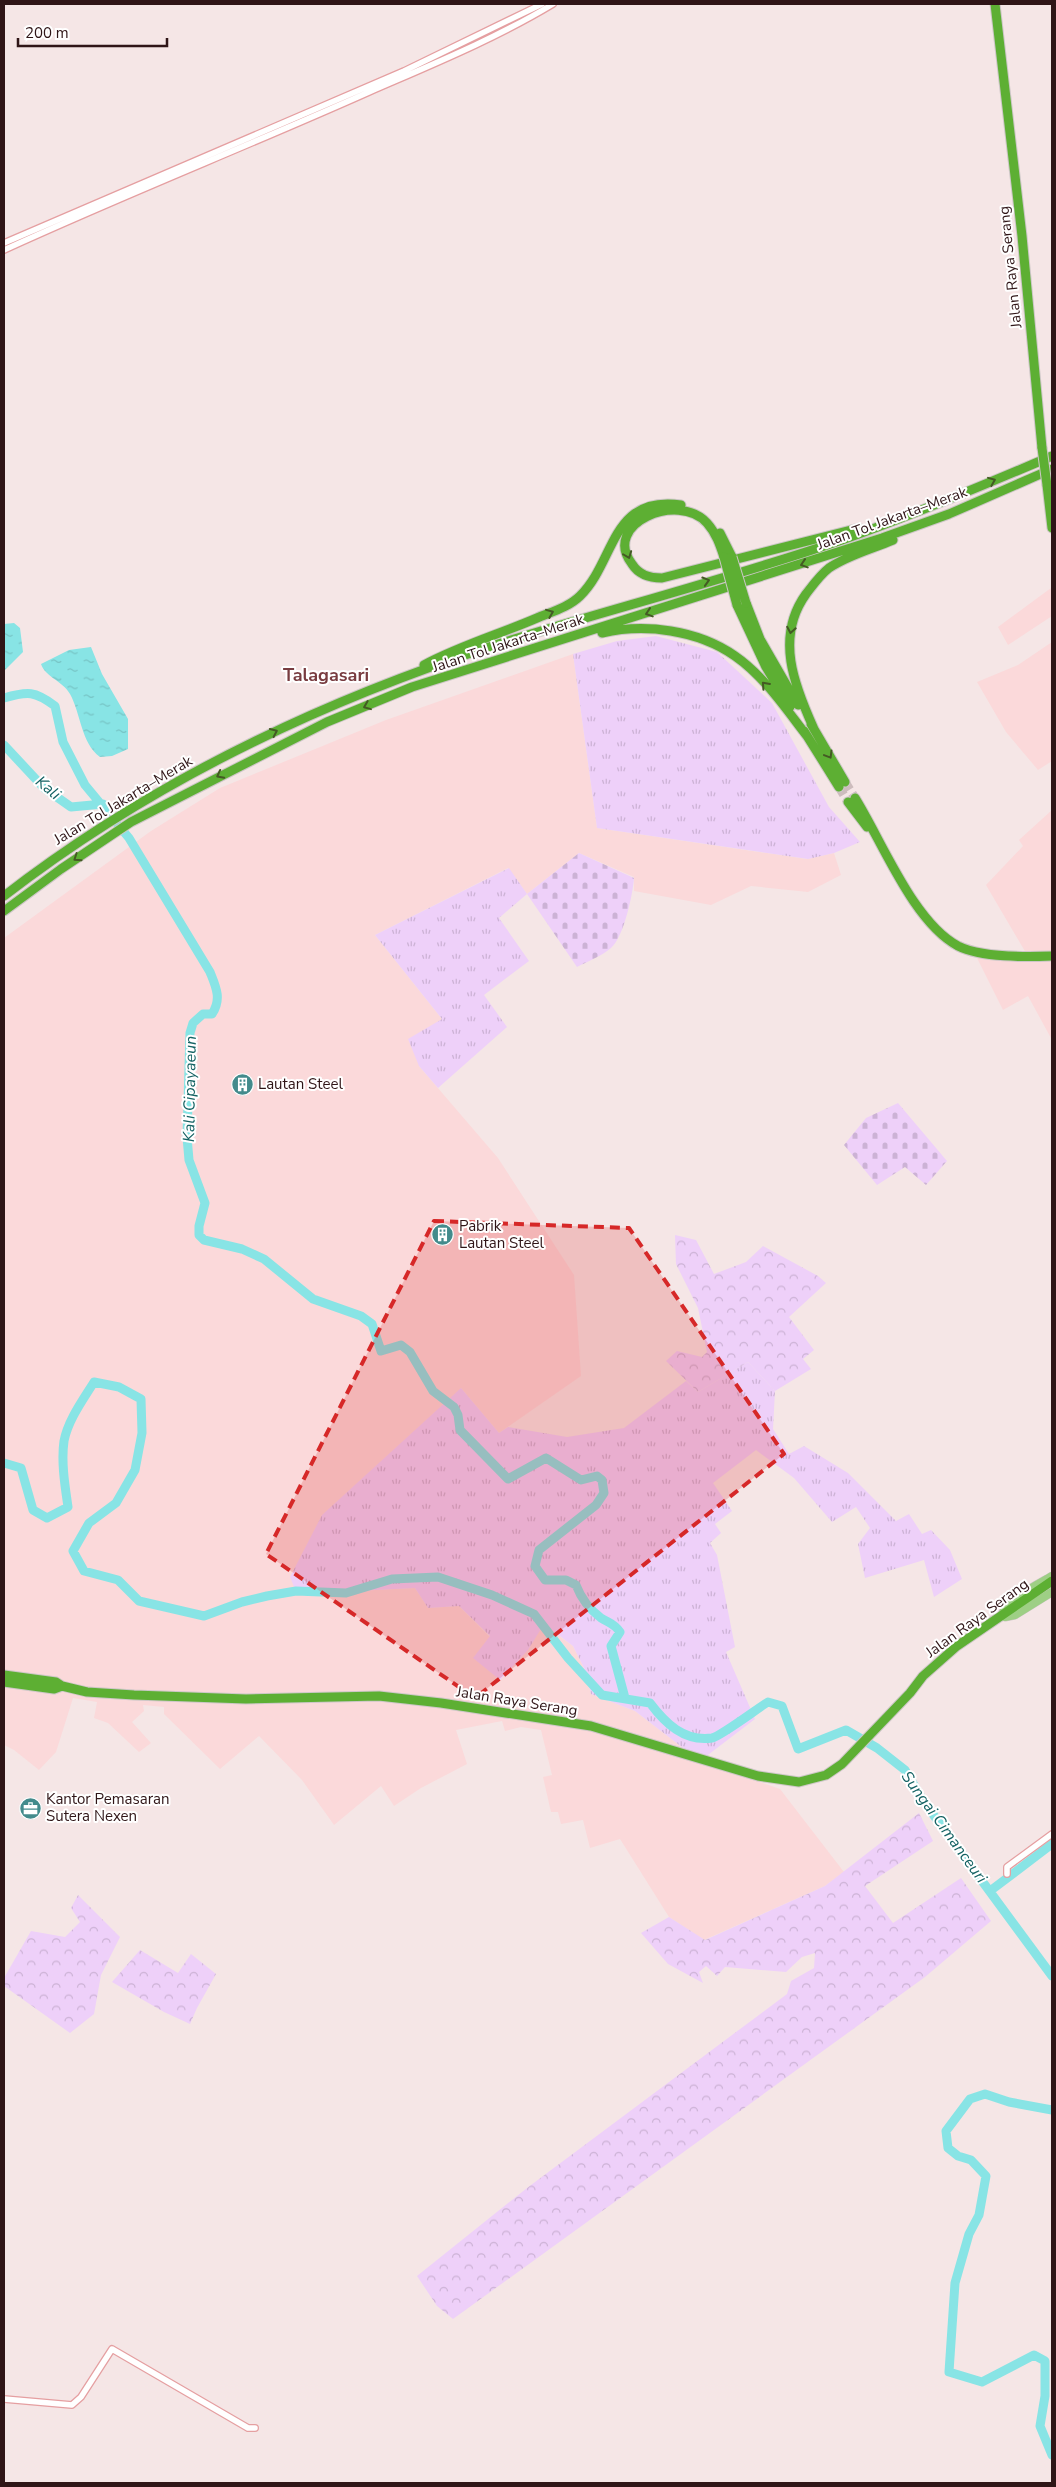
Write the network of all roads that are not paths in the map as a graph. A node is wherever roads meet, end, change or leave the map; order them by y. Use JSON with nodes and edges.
{"nodes":[{"id":1,"x":542,"y":4,"type":"edge"},
{"id":2,"x":553,"y":4,"type":"edge"},
{"id":3,"x":995,"y":4,"type":"edge"},
{"id":4,"x":4,"y":243,"type":"edge"},
{"id":5,"x":4,"y":250,"type":"edge"},
{"id":6,"x":1052,"y":456,"type":"edge"},
{"id":7,"x":1052,"y":469,"type":"edge"},
{"id":8,"x":949,"y":514,"type":"junction"},
{"id":9,"x":894,"y":520,"type":"junction"},
{"id":10,"x":1052,"y":528,"type":"edge"},
{"id":11,"x":728,"y":557,"type":"junction"},
{"id":12,"x":741,"y":604,"type":"junction"},
{"id":13,"x":410,"y":675,"type":"junction"},
{"id":14,"x":412,"y":687,"type":"junction"},
{"id":15,"x":321,"y":710,"type":"junction"},
{"id":16,"x":327,"y":722,"type":"junction"},
{"id":17,"x":814,"y":729,"type":"junction"},
{"id":18,"x":807,"y":736,"type":"junction"},
{"id":19,"x":851,"y":800,"type":"tunnel mouth"},
{"id":20,"x":4,"y":896,"type":"edge"},
{"id":21,"x":4,"y":911,"type":"edge"},
{"id":22,"x":1052,"y":956,"type":"edge"},
{"id":23,"x":1052,"y":1576,"type":"edge"},
{"id":24,"x":1052,"y":1581,"type":"edge"},
{"id":25,"x":1052,"y":1586,"type":"edge"},
{"id":26,"x":1052,"y":1592,"type":"edge"},
{"id":27,"x":1019,"y":1605,"type":"junction"},
{"id":28,"x":1003,"y":1616,"type":"junction"},
{"id":29,"x":4,"y":1675,"type":"edge"},
{"id":30,"x":4,"y":1682,"type":"edge"},
{"id":31,"x":62,"y":1686,"type":"junction"},
{"id":32,"x":1052,"y":1834,"type":"edge"},
{"id":33,"x":1007,"y":1874,"type":"dead end"},
{"id":34,"x":4,"y":2399,"type":"edge"},
{"id":35,"x":255,"y":2428,"type":"dead end"}],
"edges":[{"from":1,"to":4,"type":"street"},
{"from":2,"to":5,"type":"street"},
{"from":3,"to":10,"type":"highway","name":"Jalan Raya Serang","bridge":true},
{"from":9,"to":6,"type":"highway","name":"Jalan Tol Jakarta–Merak","one_way":true},
{"from":7,"to":8,"type":"highway","name":"Jalan Tol Jakarta–Merak"},
{"from":8,"to":14,"type":"highway","name":"Jalan Tol Jakarta–Merak","one_way":true},
{"from":8,"to":17,"type":"highway","one_way":true},
{"from":11,"to":9,"type":"highway","one_way":true},
{"from":13,"to":9,"type":"highway","name":"Jalan Tol Jakarta–Merak","one_way":true},
{"from":11,"to":12,"type":"highway","bridge":true},
{"from":13,"to":11,"type":"highway","one_way":true},
{"from":12,"to":17,"type":"highway"},
{"from":12,"to":18,"type":"highway"},
{"from":13,"to":15,"type":"highway","name":"Jalan Tol Jakarta–Merak"},
{"from":14,"to":16,"type":"highway","name":"Jalan Tol Jakarta–Merak","one_way":true},
{"from":18,"to":14,"type":"highway","one_way":true},
{"from":15,"to":16,"type":"highway"},
{"from":20,"to":15,"type":"highway","name":"Jalan Tol Jakarta–Merak","one_way":true},
{"from":16,"to":21,"type":"highway","name":"Jalan Tol Jakarta–Merak","one_way":true},
{"from":17,"to":18,"type":"highway","one_way":true},
{"from":19,"to":22,"type":"highway"},
{"from":23,"to":28,"type":"main road"},
{"from":24,"to":27,"type":"highway","name":"Jalan Raya Serang"},
{"from":25,"to":27,"type":"highway","name":"Jalan Raya Serang"},
{"from":26,"to":28,"type":"main road"},
{"from":27,"to":28,"type":"highway","name":"Jalan Raya Serang"},
{"from":28,"to":31,"type":"highway","name":"Jalan Raya Serang"},
{"from":29,"to":31,"type":"highway","name":"Jalan Raya Serang"},
{"from":30,"to":31,"type":"highway","name":"Jalan Raya Serang"},
{"from":32,"to":33,"type":"street"},
{"from":34,"to":35,"type":"street"}]}
